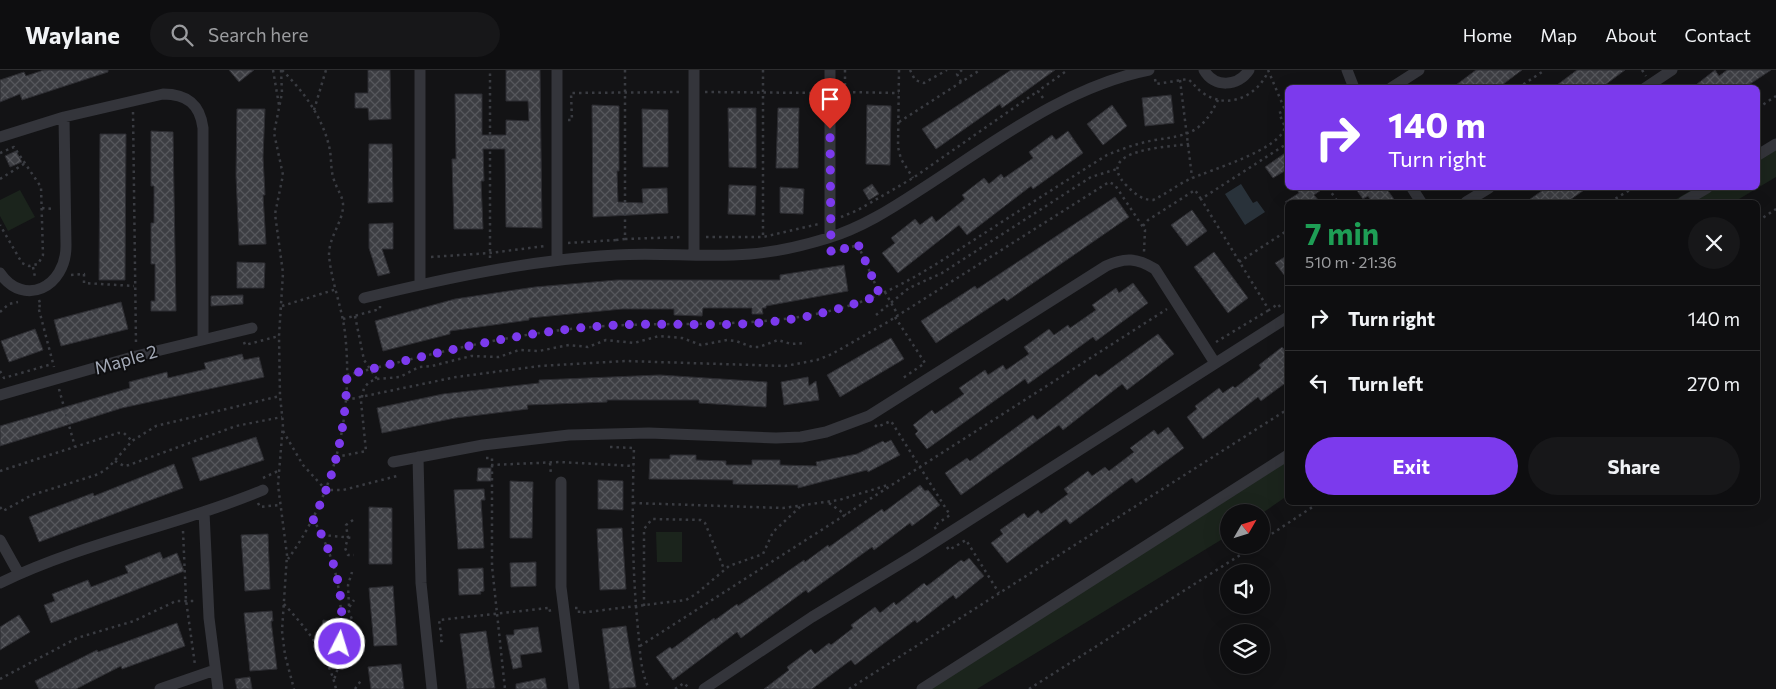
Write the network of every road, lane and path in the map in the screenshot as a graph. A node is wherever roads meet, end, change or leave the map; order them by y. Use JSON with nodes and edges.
{"nodes":[{"id":1,"x":273,"y":70,"type":"edge"},
{"id":2,"x":281,"y":70,"type":"edge"},
{"id":3,"x":326,"y":70,"type":"edge"},
{"id":4,"x":420,"y":70,"type":"edge"},
{"id":5,"x":490,"y":70,"type":"edge"},
{"id":6,"x":557,"y":70,"type":"edge"},
{"id":7,"x":626,"y":70,"type":"edge"},
{"id":8,"x":694,"y":70,"type":"edge"},
{"id":9,"x":763,"y":70,"type":"edge"},
{"id":10,"x":830,"y":70,"type":"edge"},
{"id":11,"x":845,"y":70,"type":"edge"},
{"id":12,"x":899,"y":70,"type":"edge"},
{"id":13,"x":910,"y":70,"type":"edge"},
{"id":14,"x":947,"y":70,"type":"edge"},
{"id":15,"x":962,"y":70,"type":"edge"},
{"id":16,"x":980,"y":70,"type":"edge"},
{"id":17,"x":1070,"y":70,"type":"edge"},
{"id":18,"x":1149,"y":70,"type":"edge"},
{"id":19,"x":1248,"y":70,"type":"edge"},
{"id":20,"x":1268,"y":70,"type":"edge"},
{"id":21,"x":1348,"y":70,"type":"edge"},
{"id":22,"x":1418,"y":70,"type":"edge"},
{"id":23,"x":1545,"y":70,"type":"edge"},
{"id":24,"x":1672,"y":70,"type":"edge"},
{"id":25,"x":1064,"y":71,"type":"edge"},
{"id":26,"x":1201,"y":71,"type":"edge"},
{"id":27,"x":1180,"y":80,"type":"dead end"},
{"id":28,"x":961,"y":82,"type":"junction"},
{"id":29,"x":1353,"y":85,"type":"edge"},
{"id":30,"x":1396,"y":85,"type":"edge"},
{"id":31,"x":1522,"y":85,"type":"edge"},
{"id":32,"x":1650,"y":85,"type":"edge"},
{"id":33,"x":625,"y":92,"type":"junction"},
{"id":34,"x":694,"y":92,"type":"junction"},
{"id":35,"x":763,"y":92,"type":"junction"},
{"id":36,"x":830,"y":92,"type":"junction"},
{"id":37,"x":845,"y":92,"type":"junction"},
{"id":38,"x":899,"y":93,"type":"junction"},
{"id":39,"x":1776,"y":96,"type":"edge"},
{"id":40,"x":133,"y":100,"type":"junction"},
{"id":41,"x":1218,"y":100,"type":"dead end"},
{"id":42,"x":280,"y":106,"type":"junction"},
{"id":43,"x":1760,"y":107,"type":"edge"},
{"id":44,"x":1050,"y":108,"type":"junction"},
{"id":45,"x":314,"y":110,"type":"junction"},
{"id":46,"x":1284,"y":111,"type":"joint"},
{"id":47,"x":64,"y":118,"type":"junction"},
{"id":48,"x":557,"y":119,"type":"junction"},
{"id":49,"x":898,"y":122,"type":"junction"},
{"id":50,"x":1188,"y":135,"type":"junction"},
{"id":51,"x":0,"y":137,"type":"edge"},
{"id":52,"x":1189,"y":144,"type":"junction"},
{"id":53,"x":1776,"y":144,"type":"edge"},
{"id":54,"x":1285,"y":145,"type":"edge"},
{"id":55,"x":0,"y":153,"type":"edge"},
{"id":56,"x":1760,"y":154,"type":"edge"},
{"id":57,"x":26,"y":162,"type":"junction"},
{"id":58,"x":1117,"y":170,"type":"junction"},
{"id":59,"x":1192,"y":178,"type":"junction"},
{"id":60,"x":0,"y":179,"type":"edge"},
{"id":61,"x":921,"y":189,"type":"junction"},
{"id":62,"x":1329,"y":190,"type":"edge"},
{"id":63,"x":1486,"y":190,"type":"edge"},
{"id":64,"x":1630,"y":190,"type":"edge"},
{"id":65,"x":1704,"y":190,"type":"edge"},
{"id":66,"x":1201,"y":199,"type":"junction"},
{"id":67,"x":1335,"y":199,"type":"edge"},
{"id":68,"x":1469,"y":200,"type":"edge"},
{"id":69,"x":1613,"y":200,"type":"edge"},
{"id":70,"x":1686,"y":200,"type":"edge"},
{"id":71,"x":1776,"y":209,"type":"edge"},
{"id":72,"x":1760,"y":220,"type":"edge"},
{"id":73,"x":0,"y":225,"type":"edge"},
{"id":74,"x":1143,"y":226,"type":"junction"},
{"id":75,"x":1285,"y":232,"type":"edge"},
{"id":76,"x":830,"y":238,"type":"junction"},
{"id":77,"x":616,"y":240,"type":"junction"},
{"id":78,"x":557,"y":244,"type":"junction"},
{"id":79,"x":764,"y":252,"type":"junction"},
{"id":80,"x":490,"y":254,"type":"junction"},
{"id":81,"x":694,"y":254,"type":"junction"},
{"id":82,"x":616,"y":255,"type":"junction"},
{"id":83,"x":420,"y":258,"type":"junction"},
{"id":84,"x":557,"y":260,"type":"junction"},
{"id":85,"x":1144,"y":262,"type":"junction"},
{"id":86,"x":1239,"y":262,"type":"junction"},
{"id":87,"x":32,"y":266,"type":"junction"},
{"id":88,"x":490,"y":270,"type":"junction"},
{"id":89,"x":0,"y":273,"type":"edge"},
{"id":90,"x":60,"y":275,"type":"junction"},
{"id":91,"x":420,"y":284,"type":"junction"},
{"id":92,"x":134,"y":286,"type":"junction"},
{"id":93,"x":37,"y":289,"type":"junction"},
{"id":94,"x":337,"y":289,"type":"junction"},
{"id":95,"x":886,"y":292,"type":"junction"},
{"id":96,"x":880,"y":295,"type":"junction"},
{"id":97,"x":364,"y":298,"type":"dead end"},
{"id":98,"x":1177,"y":302,"type":"junction"},
{"id":99,"x":891,"y":303,"type":"junction"},
{"id":100,"x":282,"y":306,"type":"junction"},
{"id":101,"x":1269,"y":310,"type":"junction"},
{"id":102,"x":876,"y":314,"type":"dead end"},
{"id":103,"x":1285,"y":314,"type":"edge"},
{"id":104,"x":355,"y":316,"type":"dead end"},
{"id":105,"x":897,"y":316,"type":"junction"},
{"id":106,"x":1285,"y":318,"type":"edge"},
{"id":107,"x":252,"y":328,"type":"dead end"},
{"id":108,"x":204,"y":339,"type":"junction"},
{"id":109,"x":806,"y":344,"type":"dead end"},
{"id":110,"x":1206,"y":348,"type":"junction"},
{"id":111,"x":136,"y":356,"type":"junction"},
{"id":112,"x":1216,"y":363,"type":"junction"},
{"id":113,"x":53,"y":364,"type":"junction"},
{"id":114,"x":369,"y":370,"type":"junction"},
{"id":115,"x":0,"y":371,"type":"edge"},
{"id":116,"x":347,"y":375,"type":"junction"},
{"id":117,"x":57,"y":379,"type":"junction"},
{"id":118,"x":377,"y":379,"type":"junction"},
{"id":119,"x":0,"y":395,"type":"edge"},
{"id":120,"x":904,"y":395,"type":"junction"},
{"id":121,"x":280,"y":396,"type":"junction"},
{"id":122,"x":361,"y":397,"type":"junction"},
{"id":123,"x":346,"y":400,"type":"junction"},
{"id":124,"x":1285,"y":411,"type":"edge"},
{"id":125,"x":869,"y":416,"type":"junction"},
{"id":126,"x":283,"y":417,"type":"junction"},
{"id":127,"x":283,"y":431,"type":"junction"},
{"id":128,"x":610,"y":433,"type":"junction"},
{"id":129,"x":132,"y":441,"type":"junction"},
{"id":130,"x":482,"y":445,"type":"junction"},
{"id":131,"x":75,"y":447,"type":"junction"},
{"id":132,"x":336,"y":457,"type":"junction"},
{"id":133,"x":418,"y":457,"type":"junction"},
{"id":134,"x":1285,"y":457,"type":"edge"},
{"id":135,"x":115,"y":461,"type":"junction"},
{"id":136,"x":394,"y":462,"type":"joint"},
{"id":137,"x":491,"y":465,"type":"junction"},
{"id":138,"x":634,"y":466,"type":"junction"},
{"id":139,"x":920,"y":467,"type":"junction"},
{"id":140,"x":0,"y":471,"type":"edge"},
{"id":141,"x":561,"y":482,"type":"dead end"},
{"id":142,"x":893,"y":484,"type":"junction"},
{"id":143,"x":263,"y":490,"type":"dead end"},
{"id":144,"x":326,"y":490,"type":"junction"},
{"id":145,"x":828,"y":502,"type":"junction"},
{"id":146,"x":633,"y":503,"type":"junction"},
{"id":147,"x":1316,"y":505,"type":"edge"},
{"id":148,"x":802,"y":506,"type":"junction"},
{"id":149,"x":0,"y":507,"type":"edge"},
{"id":150,"x":204,"y":512,"type":"junction"},
{"id":151,"x":846,"y":515,"type":"junction"},
{"id":152,"x":313,"y":519,"type":"junction"},
{"id":153,"x":353,"y":520,"type":"dead end"},
{"id":154,"x":183,"y":526,"type":"dead end"},
{"id":155,"x":322,"y":535,"type":"junction"},
{"id":156,"x":1270,"y":536,"type":"edge"},
{"id":157,"x":348,"y":538,"type":"junction"},
{"id":158,"x":353,"y":538,"type":"dead end"},
{"id":159,"x":942,"y":538,"type":"junction"},
{"id":160,"x":0,"y":540,"type":"edge"},
{"id":161,"x":1242,"y":554,"type":"edge"},
{"id":162,"x":354,"y":555,"type":"dead end"},
{"id":163,"x":287,"y":560,"type":"junction"},
{"id":164,"x":724,"y":569,"type":"junction"},
{"id":165,"x":352,"y":572,"type":"dead end"},
{"id":166,"x":19,"y":574,"type":"junction"},
{"id":167,"x":0,"y":583,"type":"edge"},
{"id":168,"x":999,"y":593,"type":"junction"},
{"id":169,"x":186,"y":600,"type":"junction"},
{"id":170,"x":354,"y":600,"type":"dead end"},
{"id":171,"x":208,"y":601,"type":"junction"},
{"id":172,"x":284,"y":604,"type":"junction"},
{"id":173,"x":644,"y":606,"type":"junction"},
{"id":174,"x":636,"y":607,"type":"junction"},
{"id":175,"x":348,"y":608,"type":"junction"},
{"id":176,"x":563,"y":609,"type":"junction"},
{"id":177,"x":342,"y":610,"type":"junction"},
{"id":178,"x":495,"y":613,"type":"junction"},
{"id":179,"x":426,"y":643,"type":"junction"},
{"id":180,"x":340,"y":644,"type":"junction"},
{"id":181,"x":640,"y":646,"type":"junction"},
{"id":182,"x":323,"y":657,"type":"junction"},
{"id":183,"x":215,"y":670,"type":"junction"},
{"id":184,"x":196,"y":676,"type":"junction"},
{"id":185,"x":0,"y":679,"type":"edge"},
{"id":186,"x":334,"y":679,"type":"junction"},
{"id":187,"x":362,"y":679,"type":"dead end"},
{"id":188,"x":160,"y":689,"type":"edge"},
{"id":189,"x":218,"y":689,"type":"edge"},
{"id":190,"x":294,"y":689,"type":"edge"},
{"id":191,"x":336,"y":689,"type":"edge"},
{"id":192,"x":355,"y":689,"type":"edge"},
{"id":193,"x":432,"y":689,"type":"edge"},
{"id":194,"x":505,"y":689,"type":"edge"},
{"id":195,"x":574,"y":689,"type":"edge"},
{"id":196,"x":648,"y":689,"type":"edge"},
{"id":197,"x":675,"y":689,"type":"edge"},
{"id":198,"x":690,"y":689,"type":"edge"},
{"id":199,"x":704,"y":689,"type":"edge"},
{"id":200,"x":849,"y":689,"type":"edge"},
{"id":201,"x":922,"y":689,"type":"edge"},
{"id":202,"x":1029,"y":689,"type":"edge"}],
"edges":[{"from":1,"to":42,"type":"path"},
{"from":2,"to":42,"type":"path"},
{"from":2,"to":45,"type":"path"},
{"from":3,"to":45,"type":"path"},
{"from":4,"to":83,"type":"street"},
{"from":5,"to":80,"type":"path"},
{"from":6,"to":48,"type":"street"},
{"from":7,"to":33,"type":"path"},
{"from":8,"to":34,"type":"street"},
{"from":9,"to":35,"type":"path"},
{"from":10,"to":36,"type":"street"},
{"from":11,"to":37,"type":"path"},
{"from":12,"to":38,"type":"path"},
{"from":13,"to":14,"type":"path"},
{"from":15,"to":28,"type":"path"},
{"from":16,"to":28,"type":"path"},
{"from":17,"to":25,"type":"path"},
{"from":18,"to":44,"type":"street"},
{"from":19,"to":26,"type":"street"},
{"from":20,"to":46,"type":"path"},
{"from":21,"to":29,"type":"street"},
{"from":22,"to":30,"type":"street"},
{"from":23,"to":31,"type":"path"},
{"from":24,"to":32,"type":"street"},
{"from":25,"to":44,"type":"path"},
{"from":27,"to":50,"type":"path"},
{"from":28,"to":49,"type":"path"},
{"from":33,"to":34,"type":"path"},
{"from":33,"to":48,"type":"path"},
{"from":33,"to":77,"type":"path"},
{"from":34,"to":35,"type":"path"},
{"from":34,"to":81,"type":"street"},
{"from":35,"to":36,"type":"path"},
{"from":35,"to":79,"type":"path"},
{"from":36,"to":37,"type":"path"},
{"from":36,"to":76,"type":"street"},
{"from":37,"to":38,"type":"path"},
{"from":38,"to":49,"type":"path"},
{"from":39,"to":43,"type":"path"},
{"from":40,"to":47,"type":"street"},
{"from":40,"to":92,"type":"path"},
{"from":40,"to":108,"type":"street"},
{"from":41,"to":50,"type":"path"},
{"from":42,"to":100,"type":"path"},
{"from":44,"to":61,"type":"street"},
{"from":45,"to":94,"type":"path"},
{"from":46,"to":59,"type":"path"},
{"from":47,"to":51,"type":"street"},
{"from":47,"to":90,"type":"street"},
{"from":48,"to":78,"type":"street"},
{"from":49,"to":61,"type":"path"},
{"from":50,"to":52,"type":"path"},
{"from":50,"to":95,"type":"path"},
{"from":52,"to":58,"type":"path"},
{"from":52,"to":59,"type":"path"},
{"from":53,"to":56,"type":"street"},
{"from":54,"to":66,"type":"path"},
{"from":55,"to":57,"type":"path"},
{"from":57,"to":60,"type":"path"},
{"from":57,"to":87,"type":"path"},
{"from":58,"to":59,"type":"path"},
{"from":58,"to":99,"type":"path"},
{"from":61,"to":76,"type":"street"},
{"from":62,"to":67,"type":"path"},
{"from":63,"to":68,"type":"street"},
{"from":64,"to":69,"type":"path"},
{"from":65,"to":70,"type":"street"},
{"from":66,"to":74,"type":"path"},
{"from":66,"to":86,"type":"path"},
{"from":71,"to":72,"type":"path"},
{"from":73,"to":87,"type":"path"},
{"from":74,"to":85,"type":"path"},
{"from":74,"to":105,"type":"path"},
{"from":75,"to":86,"type":"path"},
{"from":76,"to":79,"type":"street"},
{"from":76,"to":96,"type":"path"},
{"from":77,"to":78,"type":"path"},
{"from":77,"to":82,"type":"path"},
{"from":78,"to":80,"type":"path"},
{"from":78,"to":84,"type":"street"},
{"from":79,"to":81,"type":"street"},
{"from":80,"to":83,"type":"path"},
{"from":80,"to":88,"type":"path"},
{"from":81,"to":82,"type":"street"},
{"from":82,"to":84,"type":"street"},
{"from":83,"to":91,"type":"street"},
{"from":84,"to":88,"type":"street"},
{"from":85,"to":98,"type":"street"},
{"from":85,"to":120,"type":"street"},
{"from":86,"to":101,"type":"path"},
{"from":87,"to":93,"type":"path"},
{"from":88,"to":91,"type":"street"},
{"from":89,"to":93,"type":"street"},
{"from":90,"to":92,"type":"path"},
{"from":90,"to":93,"type":"street"},
{"from":91,"to":97,"type":"street"},
{"from":92,"to":111,"type":"path"},
{"from":93,"to":113,"type":"path"},
{"from":94,"to":100,"type":"path"},
{"from":94,"to":116,"type":"path"},
{"from":95,"to":96,"type":"path"},
{"from":95,"to":99,"type":"path"},
{"from":96,"to":114,"type":"path"},
{"from":98,"to":110,"type":"street"},
{"from":98,"to":139,"type":"path"},
{"from":99,"to":102,"type":"path"},
{"from":99,"to":105,"type":"path"},
{"from":100,"to":121,"type":"path"},
{"from":101,"to":103,"type":"path"},
{"from":101,"to":110,"type":"path"},
{"from":104,"to":114,"type":"path"},
{"from":105,"to":120,"type":"path"},
{"from":105,"to":122,"type":"path"},
{"from":106,"to":112,"type":"street"},
{"from":107,"to":108,"type":"street","name":"Maple 2"},
{"from":108,"to":111,"type":"street","name":"Maple 2"},
{"from":109,"to":118,"type":"path"},
{"from":110,"to":112,"type":"street"},
{"from":111,"to":117,"type":"street","name":"Maple 2"},
{"from":112,"to":159,"type":"street"},
{"from":113,"to":115,"type":"path"},
{"from":113,"to":117,"type":"path"},
{"from":114,"to":116,"type":"path"},
{"from":114,"to":118,"type":"path"},
{"from":116,"to":123,"type":"path"},
{"from":117,"to":119,"type":"street","name":"Maple 2"},
{"from":117,"to":131,"type":"path"},
{"from":118,"to":122,"type":"path"},
{"from":120,"to":125,"type":"street"},
{"from":121,"to":126,"type":"path"},
{"from":121,"to":129,"type":"path"},
{"from":122,"to":123,"type":"path"},
{"from":122,"to":132,"type":"path"},
{"from":123,"to":132,"type":"path"},
{"from":124,"to":168,"type":"path"},
{"from":125,"to":128,"type":"street"},
{"from":125,"to":139,"type":"path"},
{"from":126,"to":127,"type":"path"},
{"from":126,"to":135,"type":"path"},
{"from":127,"to":144,"type":"path"},
{"from":127,"to":163,"type":"path"},
{"from":128,"to":130,"type":"street"},
{"from":128,"to":138,"type":"path"},
{"from":129,"to":131,"type":"path"},
{"from":129,"to":135,"type":"path"},
{"from":130,"to":133,"type":"street"},
{"from":130,"to":137,"type":"path"},
{"from":131,"to":140,"type":"path"},
{"from":132,"to":144,"type":"path"},
{"from":133,"to":136,"type":"street"},
{"from":133,"to":179,"type":"street"},
{"from":134,"to":201,"type":"street"},
{"from":135,"to":149,"type":"path"},
{"from":136,"to":144,"type":"path"},
{"from":137,"to":138,"type":"path"},
{"from":137,"to":178,"type":"path"},
{"from":138,"to":146,"type":"path"},
{"from":139,"to":142,"type":"path"},
{"from":139,"to":159,"type":"path"},
{"from":141,"to":176,"type":"street"},
{"from":142,"to":145,"type":"path"},
{"from":142,"to":151,"type":"path"},
{"from":143,"to":150,"type":"street"},
{"from":144,"to":152,"type":"path"},
{"from":145,"to":148,"type":"path"},
{"from":145,"to":151,"type":"path"},
{"from":146,"to":148,"type":"path"},
{"from":146,"to":174,"type":"path"},
{"from":147,"to":156,"type":"path"},
{"from":148,"to":164,"type":"path"},
{"from":150,"to":166,"type":"street"},
{"from":150,"to":171,"type":"street"},
{"from":151,"to":181,"type":"path"},
{"from":152,"to":155,"type":"path"},
{"from":152,"to":163,"type":"path"},
{"from":153,"to":157,"type":"path"},
{"from":154,"to":169,"type":"path"},
{"from":155,"to":157,"type":"path"},
{"from":155,"to":177,"type":"path"},
{"from":157,"to":158,"type":"path"},
{"from":157,"to":162,"type":"path"},
{"from":159,"to":168,"type":"path"},
{"from":159,"to":199,"type":"street"},
{"from":160,"to":166,"type":"street"},
{"from":161,"to":202,"type":"path"},
{"from":163,"to":172,"type":"path"},
{"from":164,"to":173,"type":"path"},
{"from":164,"to":173,"type":"path"},
{"from":165,"to":175,"type":"path"},
{"from":166,"to":167,"type":"street"},
{"from":168,"to":200,"type":"path"},
{"from":169,"to":171,"type":"path"},
{"from":169,"to":184,"type":"path"},
{"from":169,"to":185,"type":"path"},
{"from":170,"to":175,"type":"path"},
{"from":171,"to":183,"type":"street"},
{"from":172,"to":182,"type":"path"},
{"from":172,"to":190,"type":"path"},
{"from":173,"to":174,"type":"path"},
{"from":174,"to":176,"type":"path"},
{"from":174,"to":181,"type":"path"},
{"from":175,"to":177,"type":"path"},
{"from":175,"to":180,"type":"path"},
{"from":176,"to":178,"type":"path"},
{"from":176,"to":195,"type":"street"},
{"from":177,"to":180,"type":"path"},
{"from":178,"to":179,"type":"path"},
{"from":178,"to":194,"type":"path"},
{"from":179,"to":193,"type":"street"},
{"from":180,"to":182,"type":"path"},
{"from":180,"to":186,"type":"path"},
{"from":181,"to":196,"type":"path"},
{"from":182,"to":186,"type":"path"},
{"from":183,"to":184,"type":"street"},
{"from":183,"to":189,"type":"street"},
{"from":184,"to":188,"type":"street"},
{"from":186,"to":191,"type":"path"},
{"from":187,"to":192,"type":"path"},
{"from":197,"to":198,"type":"path"}]}
